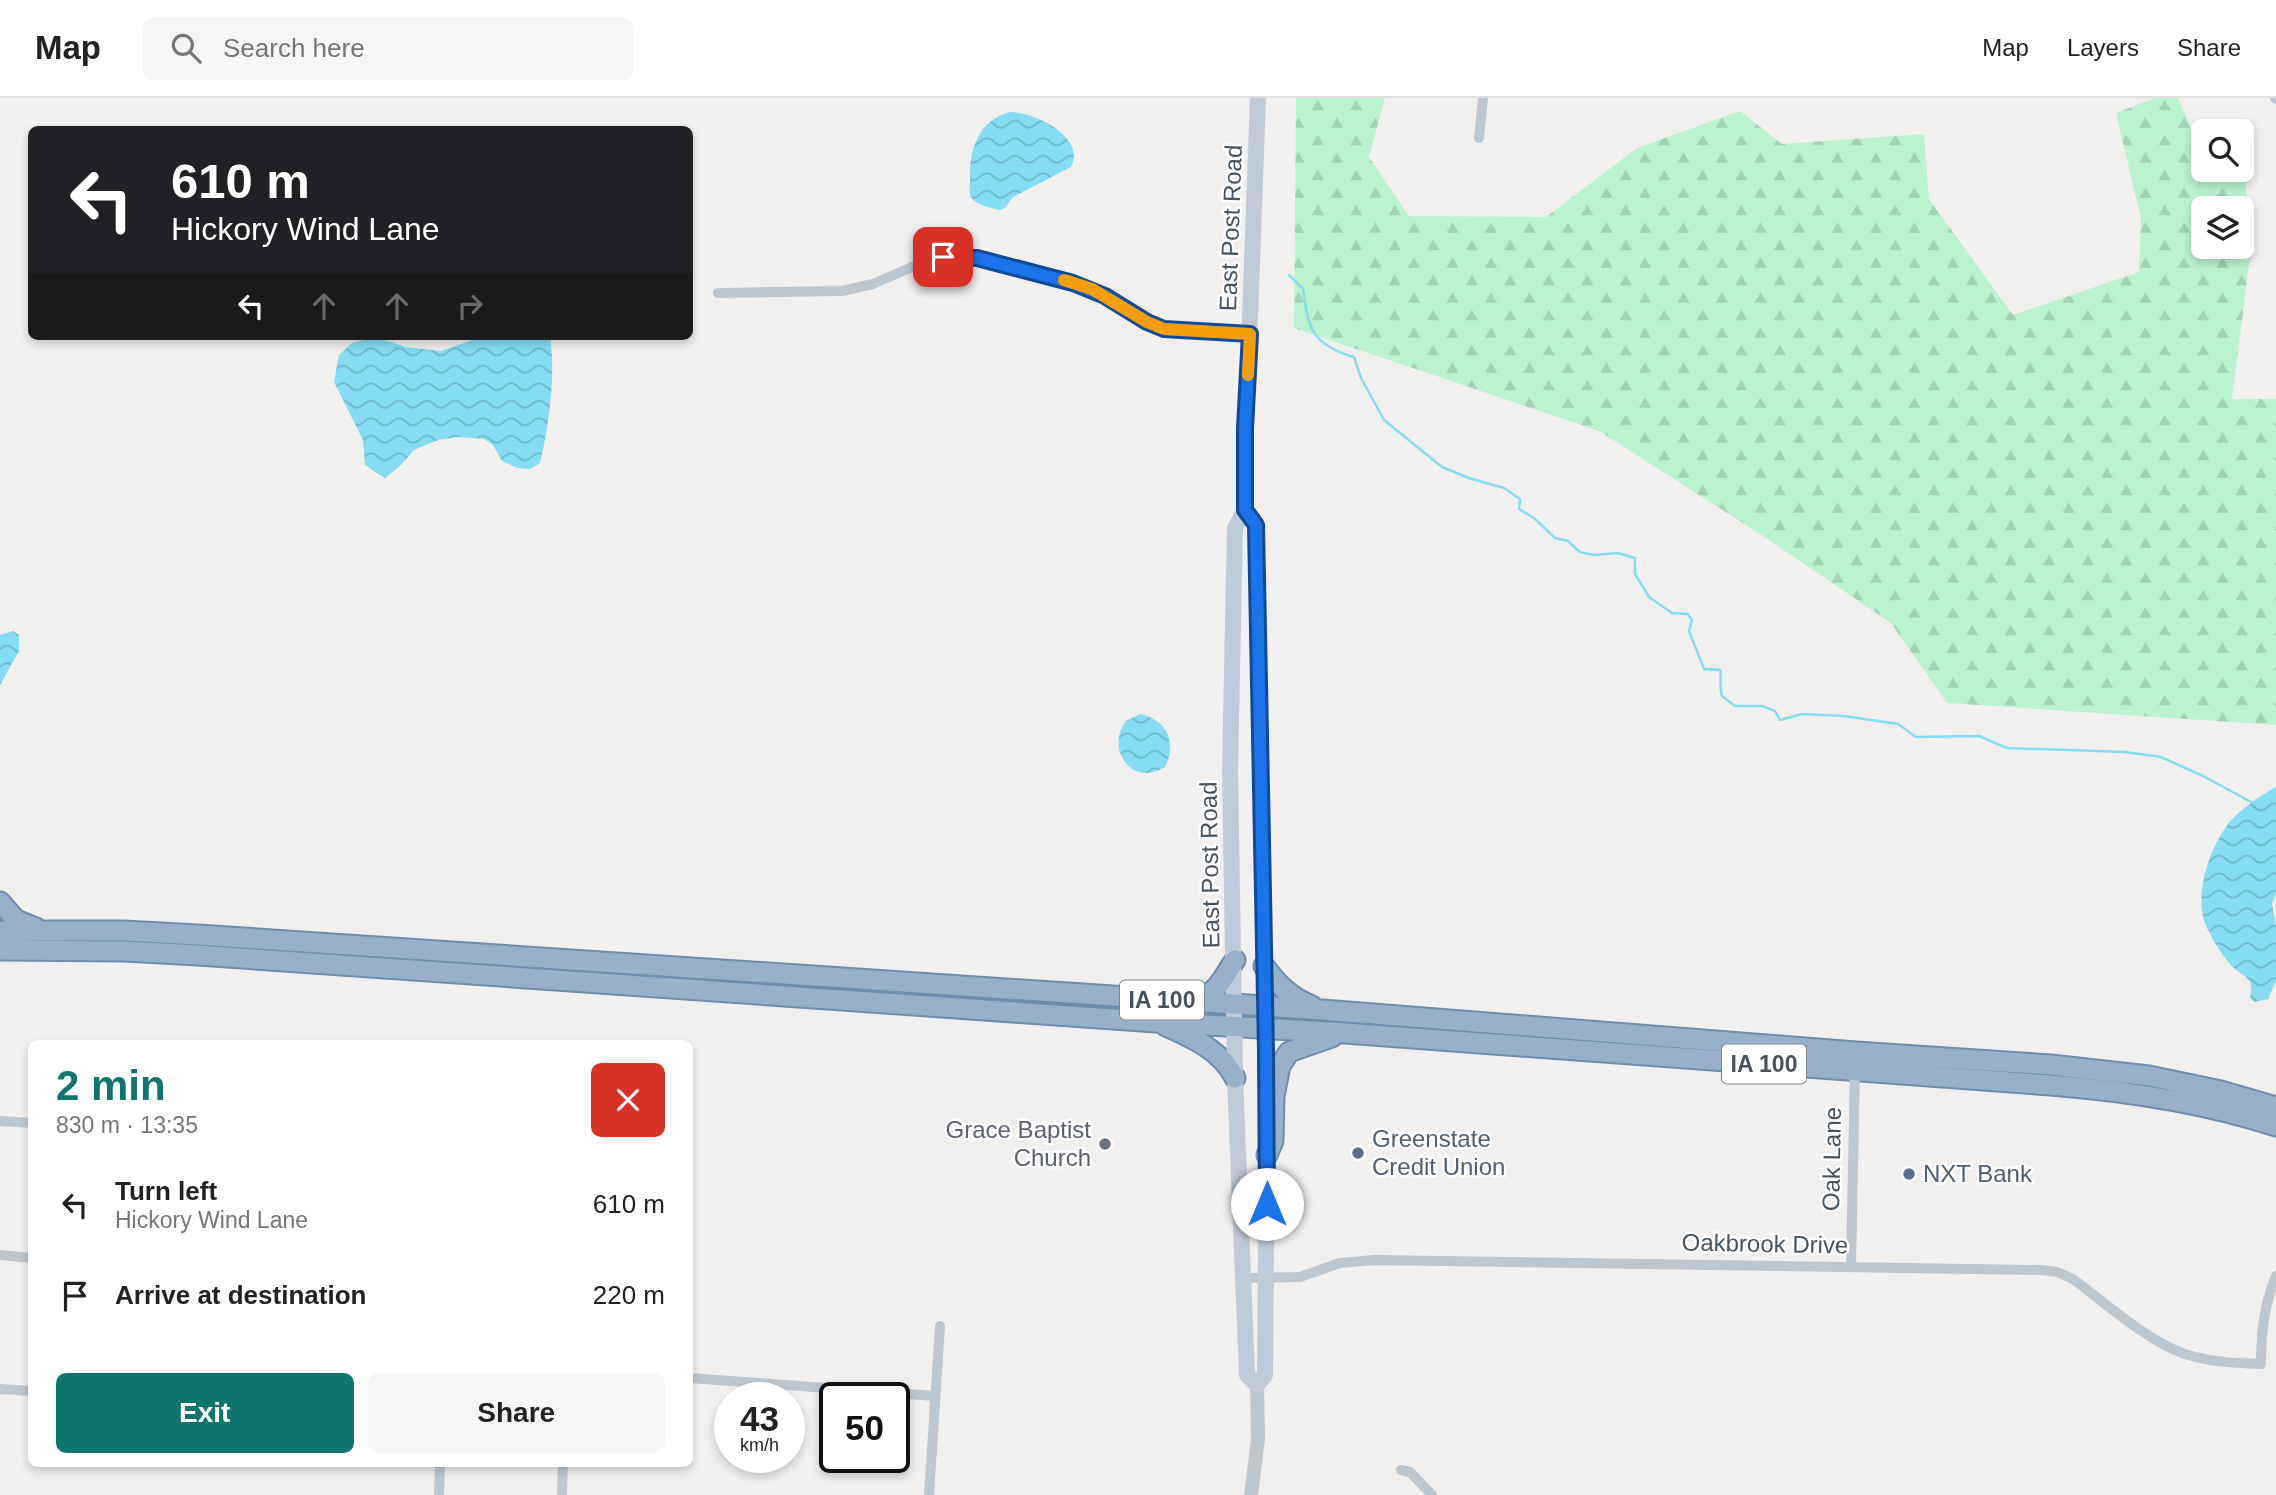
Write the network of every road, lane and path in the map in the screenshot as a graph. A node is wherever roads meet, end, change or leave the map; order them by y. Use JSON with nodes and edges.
{"nodes":[{"id":1,"x":1258,"y":98,"type":"edge"},
{"id":2,"x":1483,"y":98,"type":"edge"},
{"id":3,"x":1479,"y":138,"type":"dead end"},
{"id":4,"x":718,"y":293,"type":"dead end"},
{"id":5,"x":1250,"y":334,"type":"junction"},
{"id":6,"x":1245,"y":510,"type":"junction"},
{"id":7,"x":0,"y":902,"type":"edge"},
{"id":8,"x":0,"y":931,"type":"edge"},
{"id":9,"x":44,"y":931,"type":"junction"},
{"id":10,"x":10,"y":950,"type":"edge"},
{"id":11,"x":1235,"y":960,"type":"junction"},
{"id":12,"x":0,"y":963,"type":"edge"},
{"id":13,"x":1264,"y":966,"type":"junction"},
{"id":14,"x":1187,"y":1001,"type":"junction"},
{"id":15,"x":1235,"y":1004,"type":"junction"},
{"id":16,"x":1265,"y":1007,"type":"junction"},
{"id":17,"x":1323,"y":1010,"type":"junction"},
{"id":18,"x":1156,"y":1022,"type":"junction"},
{"id":19,"x":1235,"y":1027,"type":"junction"},
{"id":20,"x":1266,"y":1028,"type":"junction"},
{"id":21,"x":1345,"y":1032,"type":"junction"},
{"id":22,"x":1856,"y":1061,"type":"junction"},
{"id":23,"x":1235,"y":1077,"type":"junction"},
{"id":24,"x":2276,"y":1107,"type":"edge"},
{"id":25,"x":0,"y":1121,"type":"edge"},
{"id":26,"x":28,"y":1123,"type":"edge"},
{"id":27,"x":2276,"y":1126,"type":"edge"},
{"id":28,"x":1267,"y":1155,"type":"junction"},
{"id":29,"x":0,"y":1255,"type":"edge"},
{"id":30,"x":28,"y":1258,"type":"edge"},
{"id":31,"x":1851,"y":1266,"type":"junction"},
{"id":32,"x":2276,"y":1276,"type":"edge"},
{"id":33,"x":1245,"y":1278,"type":"junction"},
{"id":34,"x":1267,"y":1278,"type":"junction"},
{"id":35,"x":940,"y":1326,"type":"dead end"},
{"id":36,"x":693,"y":1378,"type":"edge"},
{"id":37,"x":1257,"y":1385,"type":"junction"},
{"id":38,"x":0,"y":1389,"type":"edge"},
{"id":39,"x":28,"y":1391,"type":"edge"},
{"id":40,"x":935,"y":1396,"type":"junction"},
{"id":41,"x":440,"y":1467,"type":"edge"},
{"id":42,"x":563,"y":1467,"type":"edge"},
{"id":43,"x":1401,"y":1470,"type":"dead end"},
{"id":44,"x":439,"y":1495,"type":"edge"},
{"id":45,"x":562,"y":1495,"type":"edge"},
{"id":46,"x":929,"y":1495,"type":"edge"},
{"id":47,"x":1251,"y":1495,"type":"edge"},
{"id":48,"x":1432,"y":1495,"type":"edge"}],
"edges":[{"from":1,"to":5,"type":"main road","name":"East Post Road"},
{"from":2,"to":3,"type":"street"},
{"from":4,"to":5,"type":"street"},
{"from":5,"to":6,"type":"main road","name":"East Post Road"},
{"from":6,"to":11,"type":"main road","name":"East Post Road"},
{"from":6,"to":13,"type":"main road","name":"East Post Road"},
{"from":7,"to":9,"type":"highway"},
{"from":8,"to":9,"type":"highway","number":"IA 100"},
{"from":9,"to":14,"type":"highway","number":"IA 100"},
{"from":10,"to":12,"type":"highway"},
{"from":10,"to":18,"type":"highway","number":"IA 100"},
{"from":11,"to":14,"type":"highway"},
{"from":11,"to":15,"type":"main road","name":"East Post Road"},
{"from":13,"to":16,"type":"main road","name":"East Post Road"},
{"from":13,"to":17,"type":"highway"},
{"from":14,"to":15,"type":"highway","number":"IA 100"},
{"from":15,"to":16,"type":"highway","number":"IA 100"},
{"from":15,"to":19,"type":"main road","name":"East Post Road"},
{"from":16,"to":17,"type":"highway","number":"IA 100"},
{"from":16,"to":20,"type":"main road","name":"East Post Road"},
{"from":17,"to":22,"type":"highway","number":"IA 100"},
{"from":18,"to":19,"type":"highway","number":"IA 100"},
{"from":18,"to":23,"type":"highway"},
{"from":19,"to":20,"type":"highway","number":"IA 100"},
{"from":19,"to":23,"type":"main road","name":"East Post Road"},
{"from":20,"to":21,"type":"highway","number":"IA 100"},
{"from":20,"to":28,"type":"main road","name":"East Post Road"},
{"from":21,"to":22,"type":"highway","number":"IA 100"},
{"from":21,"to":28,"type":"highway"},
{"from":22,"to":24,"type":"highway","number":"IA 100"},
{"from":22,"to":27,"type":"highway","number":"IA 100"},
{"from":22,"to":31,"type":"street","name":"Oak Lane"},
{"from":23,"to":33,"type":"main road","name":"East Post Road"},
{"from":25,"to":26,"type":"street"},
{"from":28,"to":34,"type":"main road","name":"East Post Road"},
{"from":29,"to":30,"type":"street"},
{"from":31,"to":32,"type":"street","name":"Oakbrook Drive"},
{"from":31,"to":34,"type":"street","name":"Oakbrook Drive"},
{"from":33,"to":34,"type":"street","name":"Oakbrook Drive"},
{"from":33,"to":37,"type":"main road","name":"East Post Road"},
{"from":34,"to":37,"type":"main road","name":"East Post Road"},
{"from":35,"to":40,"type":"street"},
{"from":36,"to":40,"type":"street"},
{"from":37,"to":47,"type":"street","name":"East Post Road"},
{"from":38,"to":39,"type":"street"},
{"from":40,"to":46,"type":"street"},
{"from":41,"to":44,"type":"street"},
{"from":42,"to":45,"type":"street"},
{"from":43,"to":48,"type":"street"}]}
